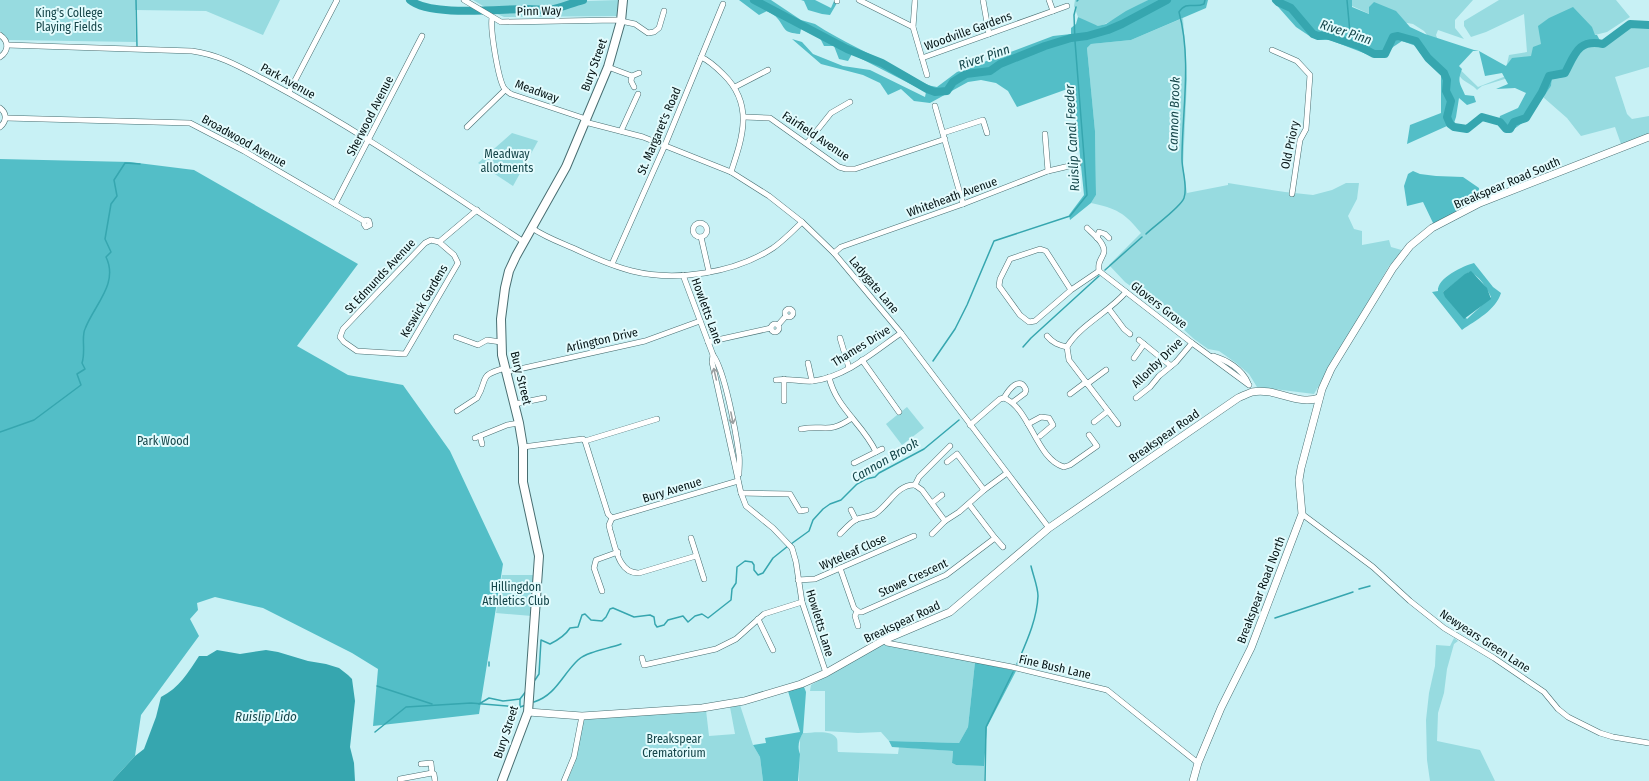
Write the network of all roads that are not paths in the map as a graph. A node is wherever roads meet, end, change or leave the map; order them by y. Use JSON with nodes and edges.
{"nodes":[{"id":1,"x":337,"y":0,"type":"edge"},
{"id":2,"x":464,"y":0,"type":"edge"},
{"id":3,"x":623,"y":0,"type":"edge"},
{"id":4,"x":859,"y":0,"type":"edge"},
{"id":5,"x":916,"y":0,"type":"edge"},
{"id":6,"x":983,"y":0,"type":"edge"},
{"id":7,"x":1049,"y":0,"type":"edge"},
{"id":8,"x":724,"y":4,"type":"dead end"},
{"id":9,"x":1067,"y":6,"type":"dead end"},
{"id":10,"x":664,"y":10,"type":"dead end"},
{"id":11,"x":1053,"y":11,"type":"junction"},
{"id":12,"x":491,"y":16,"type":"junction"},
{"id":13,"x":621,"y":21,"type":"junction"},
{"id":14,"x":913,"y":27,"type":"junction"},
{"id":15,"x":989,"y":34,"type":"junction"},
{"id":16,"x":0,"y":35,"type":"edge"},
{"id":17,"x":422,"y":36,"type":"dead end"},
{"id":18,"x":7,"y":45,"type":"junction"},
{"id":19,"x":1272,"y":50,"type":"dead end"},
{"id":20,"x":701,"y":56,"type":"junction"},
{"id":21,"x":0,"y":57,"type":"edge"},
{"id":22,"x":922,"y":58,"type":"junction"},
{"id":23,"x":608,"y":67,"type":"junction"},
{"id":24,"x":768,"y":70,"type":"dead end"},
{"id":25,"x":639,"y":72,"type":"dead end"},
{"id":26,"x":927,"y":75,"type":"dead end"},
{"id":27,"x":632,"y":76,"type":"junction"},
{"id":28,"x":634,"y":87,"type":"dead end"},
{"id":29,"x":735,"y":87,"type":"junction"},
{"id":30,"x":505,"y":90,"type":"junction"},
{"id":31,"x":289,"y":92,"type":"junction"},
{"id":32,"x":638,"y":94,"type":"dead end"},
{"id":33,"x":850,"y":102,"type":"dead end"},
{"id":34,"x":935,"y":106,"type":"dead end"},
{"id":35,"x":0,"y":108,"type":"edge"},
{"id":36,"x":744,"y":117,"type":"junction"},
{"id":37,"x":6,"y":118,"type":"junction"},
{"id":38,"x":586,"y":121,"type":"junction"},
{"id":39,"x":0,"y":127,"type":"edge"},
{"id":40,"x":467,"y":127,"type":"dead end"},
{"id":41,"x":622,"y":131,"type":"junction"},
{"id":42,"x":943,"y":133,"type":"junction"},
{"id":43,"x":987,"y":133,"type":"dead end"},
{"id":44,"x":1045,"y":134,"type":"dead end"},
{"id":45,"x":1649,"y":137,"type":"edge"},
{"id":46,"x":944,"y":138,"type":"junction"},
{"id":47,"x":368,"y":140,"type":"junction"},
{"id":48,"x":807,"y":144,"type":"junction"},
{"id":49,"x":665,"y":145,"type":"junction"},
{"id":50,"x":1078,"y":164,"type":"dead end"},
{"id":51,"x":1048,"y":171,"type":"junction"},
{"id":52,"x":731,"y":172,"type":"junction"},
{"id":53,"x":1292,"y":194,"type":"dead end"},
{"id":54,"x":335,"y":204,"type":"junction"},
{"id":55,"x":963,"y":204,"type":"junction"},
{"id":56,"x":477,"y":210,"type":"junction"},
{"id":57,"x":364,"y":221,"type":"dead end"},
{"id":58,"x":802,"y":222,"type":"junction"},
{"id":59,"x":532,"y":228,"type":"junction"},
{"id":60,"x":1086,"y":228,"type":"dead end"},
{"id":61,"x":701,"y":237,"type":"dead end"},
{"id":62,"x":1097,"y":238,"type":"junction"},
{"id":63,"x":1109,"y":238,"type":"dead end"},
{"id":64,"x":439,"y":242,"type":"junction"},
{"id":65,"x":524,"y":242,"type":"junction"},
{"id":66,"x":834,"y":253,"type":"junction"},
{"id":67,"x":612,"y":264,"type":"junction"},
{"id":68,"x":1099,"y":270,"type":"junction"},
{"id":69,"x":709,"y":272,"type":"junction"},
{"id":70,"x":683,"y":275,"type":"junction"},
{"id":71,"x":1071,"y":290,"type":"junction"},
{"id":72,"x":1126,"y":292,"type":"junction"},
{"id":73,"x":1109,"y":309,"type":"junction"},
{"id":74,"x":786,"y":316,"type":"dead end"},
{"id":75,"x":700,"y":321,"type":"junction"},
{"id":76,"x":901,"y":333,"type":"junction"},
{"id":77,"x":1130,"y":334,"type":"dead end"},
{"id":78,"x":1047,"y":336,"type":"dead end"},
{"id":79,"x":340,"y":337,"type":"joint"},
{"id":80,"x":456,"y":337,"type":"dead end"},
{"id":81,"x":840,"y":338,"type":"dead end"},
{"id":82,"x":1139,"y":340,"type":"dead end"},
{"id":83,"x":501,"y":342,"type":"junction"},
{"id":84,"x":708,"y":342,"type":"junction"},
{"id":85,"x":1192,"y":343,"type":"junction"},
{"id":86,"x":1144,"y":344,"type":"junction"},
{"id":87,"x":1067,"y":347,"type":"junction"},
{"id":88,"x":713,"y":355,"type":"junction"},
{"id":89,"x":1134,"y":358,"type":"dead end"},
{"id":90,"x":862,"y":360,"type":"junction"},
{"id":91,"x":808,"y":363,"type":"dead end"},
{"id":92,"x":1171,"y":366,"type":"junction"},
{"id":93,"x":848,"y":368,"type":"junction"},
{"id":94,"x":505,"y":370,"type":"junction"},
{"id":95,"x":1106,"y":370,"type":"dead end"},
{"id":96,"x":829,"y":377,"type":"junction"},
{"id":97,"x":784,"y":379,"type":"junction"},
{"id":98,"x":776,"y":380,"type":"dead end"},
{"id":99,"x":812,"y":381,"type":"junction"},
{"id":100,"x":1087,"y":383,"type":"junction"},
{"id":101,"x":1252,"y":392,"type":"junction"},
{"id":102,"x":1070,"y":394,"type":"dead end"},
{"id":103,"x":544,"y":398,"type":"dead end"},
{"id":104,"x":1004,"y":398,"type":"junction"},
{"id":105,"x":1136,"y":398,"type":"dead end"},
{"id":106,"x":1319,"y":398,"type":"junction"},
{"id":107,"x":728,"y":399,"type":"junction"},
{"id":108,"x":721,"y":401,"type":"junction"},
{"id":109,"x":784,"y":401,"type":"dead end"},
{"id":110,"x":1013,"y":402,"type":"junction"},
{"id":111,"x":515,"y":404,"type":"junction"},
{"id":112,"x":457,"y":412,"type":"dead end"},
{"id":113,"x":899,"y":412,"type":"dead end"},
{"id":114,"x":1108,"y":412,"type":"junction"},
{"id":115,"x":852,"y":418,"type":"junction"},
{"id":116,"x":657,"y":419,"type":"dead end"},
{"id":117,"x":1094,"y":422,"type":"dead end"},
{"id":118,"x":520,"y":423,"type":"junction"},
{"id":119,"x":1028,"y":424,"type":"junction"},
{"id":120,"x":1118,"y":424,"type":"dead end"},
{"id":121,"x":970,"y":425,"type":"junction"},
{"id":122,"x":801,"y":429,"type":"dead end"},
{"id":123,"x":1089,"y":435,"type":"dead end"},
{"id":124,"x":1040,"y":436,"type":"dead end"},
{"id":125,"x":585,"y":441,"type":"junction"},
{"id":126,"x":482,"y":444,"type":"dead end"},
{"id":127,"x":950,"y":446,"type":"dead end"},
{"id":128,"x":523,"y":447,"type":"junction"},
{"id":129,"x":882,"y":449,"type":"dead end"},
{"id":130,"x":876,"y":452,"type":"junction"},
{"id":131,"x":947,"y":462,"type":"dead end"},
{"id":132,"x":854,"y":463,"type":"dead end"},
{"id":133,"x":1007,"y":473,"type":"junction"},
{"id":134,"x":738,"y":481,"type":"junction"},
{"id":135,"x":915,"y":485,"type":"junction"},
{"id":136,"x":984,"y":490,"type":"junction"},
{"id":137,"x":741,"y":493,"type":"junction"},
{"id":138,"x":942,"y":494,"type":"dead end"},
{"id":139,"x":932,"y":503,"type":"junction"},
{"id":140,"x":969,"y":504,"type":"junction"},
{"id":141,"x":806,"y":510,"type":"dead end"},
{"id":142,"x":851,"y":510,"type":"dead end"},
{"id":143,"x":1302,"y":514,"type":"junction"},
{"id":144,"x":612,"y":518,"type":"junction"},
{"id":145,"x":856,"y":520,"type":"junction"},
{"id":146,"x":945,"y":521,"type":"junction"},
{"id":147,"x":1049,"y":528,"type":"junction"},
{"id":148,"x":840,"y":534,"type":"dead end"},
{"id":149,"x":932,"y":534,"type":"dead end"},
{"id":150,"x":914,"y":536,"type":"dead end"},
{"id":151,"x":691,"y":538,"type":"dead end"},
{"id":152,"x":995,"y":538,"type":"junction"},
{"id":153,"x":1003,"y":547,"type":"dead end"},
{"id":154,"x":618,"y":552,"type":"junction"},
{"id":155,"x":696,"y":556,"type":"junction"},
{"id":156,"x":840,"y":568,"type":"junction"},
{"id":157,"x":704,"y":579,"type":"dead end"},
{"id":158,"x":798,"y":580,"type":"junction"},
{"id":159,"x":602,"y":591,"type":"dead end"},
{"id":160,"x":802,"y":602,"type":"junction"},
{"id":161,"x":856,"y":611,"type":"junction"},
{"id":162,"x":758,"y":619,"type":"junction"},
{"id":163,"x":858,"y":626,"type":"dead end"},
{"id":164,"x":884,"y":640,"type":"junction"},
{"id":165,"x":773,"y":650,"type":"dead end"},
{"id":166,"x":642,"y":658,"type":"dead end"},
{"id":167,"x":826,"y":672,"type":"junction"},
{"id":168,"x":528,"y":712,"type":"junction"},
{"id":169,"x":582,"y":716,"type":"junction"},
{"id":170,"x":1649,"y":743,"type":"edge"},
{"id":171,"x":1198,"y":763,"type":"junction"},
{"id":172,"x":421,"y":764,"type":"dead end"},
{"id":173,"x":432,"y":773,"type":"junction"},
{"id":174,"x":400,"y":778,"type":"dead end"},
{"id":175,"x":435,"y":781,"type":"edge"},
{"id":176,"x":502,"y":781,"type":"edge"},
{"id":177,"x":564,"y":781,"type":"edge"},
{"id":178,"x":1193,"y":781,"type":"edge"}],
"edges":[{"from":1,"to":31,"type":"street"},
{"from":2,"to":12,"type":"street","name":"Pinn Way"},
{"from":3,"to":13,"type":"main road","name":"Bury Street"},
{"from":4,"to":14,"type":"street"},
{"from":5,"to":14,"type":"street"},
{"from":6,"to":15,"type":"street"},
{"from":7,"to":11,"type":"street"},
{"from":8,"to":20,"type":"street","name":"St. Margaret's Road"},
{"from":9,"to":11,"type":"street","name":"Woodville Gardens"},
{"from":10,"to":13,"type":"street","name":"Pinn Way"},
{"from":11,"to":15,"type":"street","name":"Woodville Gardens"},
{"from":12,"to":13,"type":"street","name":"Pinn Way"},
{"from":12,"to":30,"type":"street","name":"Meadway"},
{"from":13,"to":23,"type":"main road","name":"Bury Street"},
{"from":14,"to":22,"type":"street"},
{"from":15,"to":22,"type":"street","name":"Woodville Gardens"},
{"from":16,"to":18,"type":"street"},
{"from":17,"to":47,"type":"street","name":"Sherwood Avenue"},
{"from":18,"to":21,"type":"street"},
{"from":18,"to":31,"type":"street","name":"Park Avenue"},
{"from":19,"to":53,"type":"street","name":"Old Priory"},
{"from":20,"to":29,"type":"street"},
{"from":20,"to":49,"type":"street","name":"St. Margaret's Road"},
{"from":22,"to":26,"type":"street"},
{"from":23,"to":27,"type":"street"},
{"from":23,"to":38,"type":"main road","name":"Bury Street"},
{"from":24,"to":29,"type":"street"},
{"from":25,"to":27,"type":"street"},
{"from":27,"to":28,"type":"street"},
{"from":29,"to":36,"type":"street"},
{"from":30,"to":38,"type":"street","name":"Meadway"},
{"from":30,"to":40,"type":"street"},
{"from":31,"to":47,"type":"street","name":"Park Avenue"},
{"from":32,"to":41,"type":"street"},
{"from":33,"to":48,"type":"street"},
{"from":34,"to":42,"type":"street"},
{"from":35,"to":37,"type":"street"},
{"from":36,"to":48,"type":"street","name":"Fairfield Avenue"},
{"from":36,"to":52,"type":"street"},
{"from":37,"to":39,"type":"street"},
{"from":37,"to":54,"type":"street","name":"Broadwood Avenue"},
{"from":38,"to":41,"type":"street","name":"Ladygate Lane"},
{"from":38,"to":59,"type":"main road","name":"Bury Street"},
{"from":41,"to":49,"type":"street","name":"Ladygate Lane"},
{"from":42,"to":43,"type":"street"},
{"from":42,"to":46,"type":"street"},
{"from":44,"to":51,"type":"street"},
{"from":45,"to":106,"type":"street","name":"Breakspear Road South"},
{"from":46,"to":48,"type":"street","name":"Fairfield Avenue"},
{"from":46,"to":55,"type":"street"},
{"from":47,"to":54,"type":"street","name":"Sherwood Avenue"},
{"from":47,"to":56,"type":"street","name":"Park Avenue"},
{"from":49,"to":52,"type":"street","name":"Ladygate Lane"},
{"from":49,"to":67,"type":"street","name":"St. Margaret's Road"},
{"from":50,"to":51,"type":"street","name":"Whiteheath Avenue"},
{"from":51,"to":55,"type":"street","name":"Whiteheath Avenue"},
{"from":52,"to":58,"type":"street","name":"Ladygate Lane"},
{"from":54,"to":57,"type":"street","name":"Broadwood Avenue"},
{"from":55,"to":66,"type":"street","name":"Whiteheath Avenue"},
{"from":56,"to":64,"type":"street","name":"St Edmunds Avenue"},
{"from":56,"to":65,"type":"street","name":"Park Avenue"},
{"from":58,"to":66,"type":"street","name":"Ladygate Lane"},
{"from":58,"to":69,"type":"street"},
{"from":59,"to":65,"type":"main road","name":"Bury Street"},
{"from":59,"to":67,"type":"street"},
{"from":60,"to":62,"type":"street"},
{"from":61,"to":69,"type":"street"},
{"from":62,"to":63,"type":"street"},
{"from":62,"to":68,"type":"street"},
{"from":64,"to":79,"type":"street","name":"St Edmunds Avenue"},
{"from":64,"to":79,"type":"street","name":"Keswick Gardens"},
{"from":65,"to":83,"type":"main road","name":"Bury Street"},
{"from":66,"to":76,"type":"street","name":"Ladygate Lane"},
{"from":67,"to":70,"type":"street"},
{"from":68,"to":71,"type":"street"},
{"from":68,"to":72,"type":"street","name":"Glovers Grove"},
{"from":69,"to":70,"type":"street"},
{"from":70,"to":75,"type":"street","name":"Howletts Lane"},
{"from":71,"to":71,"type":"street"},
{"from":72,"to":73,"type":"street"},
{"from":72,"to":85,"type":"street","name":"Glovers Grove"},
{"from":73,"to":77,"type":"street"},
{"from":73,"to":87,"type":"street"},
{"from":74,"to":84,"type":"street"},
{"from":75,"to":84,"type":"street","name":"Howletts Lane"},
{"from":75,"to":94,"type":"street","name":"Arlington Drive"},
{"from":76,"to":90,"type":"street","name":"Thames Drive"},
{"from":76,"to":121,"type":"street","name":"Ladygate Lane"},
{"from":78,"to":87,"type":"street"},
{"from":80,"to":83,"type":"street"},
{"from":81,"to":93,"type":"street"},
{"from":82,"to":86,"type":"street"},
{"from":83,"to":94,"type":"main road","name":"Bury Street"},
{"from":84,"to":88,"type":"street","name":"Howletts Lane"},
{"from":85,"to":92,"type":"street","name":"Allonby Drive"},
{"from":85,"to":101,"type":"street","name":"Glovers Grove"},
{"from":86,"to":89,"type":"street"},
{"from":86,"to":92,"type":"street"},
{"from":87,"to":100,"type":"street"},
{"from":88,"to":107,"type":"street","name":"Howletts Lane"},
{"from":108,"to":88,"type":"street","name":"Howletts Lane","one_way":true},
{"from":90,"to":93,"type":"street","name":"Thames Drive"},
{"from":90,"to":113,"type":"street"},
{"from":91,"to":99,"type":"street"},
{"from":92,"to":105,"type":"street","name":"Allonby Drive"},
{"from":93,"to":96,"type":"street","name":"Thames Drive"},
{"from":94,"to":111,"type":"main road","name":"Bury Street"},
{"from":94,"to":112,"type":"street","name":"Arlington Drive"},
{"from":95,"to":100,"type":"street"},
{"from":96,"to":99,"type":"street","name":"Thames Drive"},
{"from":96,"to":115,"type":"street"},
{"from":97,"to":98,"type":"street","name":"Thames Drive"},
{"from":97,"to":99,"type":"street","name":"Thames Drive"},
{"from":97,"to":109,"type":"street"},
{"from":100,"to":102,"type":"street"},
{"from":100,"to":114,"type":"street"},
{"from":101,"to":106,"type":"street","name":"Breakspear Road"},
{"from":101,"to":147,"type":"street","name":"Breakspear Road"},
{"from":103,"to":111,"type":"street"},
{"from":104,"to":110,"type":"street"},
{"from":104,"to":110,"type":"street"},
{"from":104,"to":121,"type":"street"},
{"from":106,"to":143,"type":"street","name":"Breakspear Road North"},
{"from":107,"to":108,"type":"street"},
{"from":107,"to":134,"type":"street","name":"Howletts Lane","one_way":true},
{"from":108,"to":134,"type":"street","name":"Howletts Lane"},
{"from":110,"to":119,"type":"street"},
{"from":111,"to":118,"type":"main road","name":"Bury Street"},
{"from":114,"to":117,"type":"street"},
{"from":114,"to":120,"type":"street"},
{"from":115,"to":122,"type":"street"},
{"from":115,"to":130,"type":"street"},
{"from":116,"to":125,"type":"street"},
{"from":118,"to":126,"type":"street"},
{"from":118,"to":128,"type":"main road","name":"Bury Street"},
{"from":119,"to":123,"type":"street"},
{"from":119,"to":124,"type":"street"},
{"from":121,"to":133,"type":"street","name":"Ladygate Lane"},
{"from":125,"to":128,"type":"street"},
{"from":125,"to":144,"type":"street"},
{"from":127,"to":135,"type":"street"},
{"from":128,"to":168,"type":"main road","name":"Bury Street"},
{"from":129,"to":130,"type":"street"},
{"from":130,"to":132,"type":"street"},
{"from":131,"to":136,"type":"street"},
{"from":133,"to":136,"type":"street"},
{"from":133,"to":147,"type":"street","name":"Ladygate Lane"},
{"from":134,"to":137,"type":"street","name":"Howletts Lane"},
{"from":134,"to":144,"type":"street","name":"Bury Avenue"},
{"from":135,"to":139,"type":"street"},
{"from":135,"to":145,"type":"street"},
{"from":136,"to":140,"type":"street"},
{"from":137,"to":141,"type":"street"},
{"from":137,"to":158,"type":"street","name":"Howletts Lane"},
{"from":138,"to":139,"type":"street"},
{"from":139,"to":146,"type":"street"},
{"from":140,"to":146,"type":"street"},
{"from":140,"to":152,"type":"street"},
{"from":142,"to":145,"type":"street"},
{"from":143,"to":170,"type":"street","name":"Newyears Green Lane"},
{"from":143,"to":171,"type":"street","name":"Breakspear Road North"},
{"from":144,"to":154,"type":"street"},
{"from":145,"to":148,"type":"street"},
{"from":146,"to":149,"type":"street"},
{"from":147,"to":164,"type":"street","name":"Breakspear Road"},
{"from":150,"to":156,"type":"street","name":"Wyteleaf Close"},
{"from":151,"to":155,"type":"street"},
{"from":152,"to":153,"type":"street"},
{"from":152,"to":161,"type":"street","name":"Stowe Crescent"},
{"from":154,"to":155,"type":"street"},
{"from":154,"to":159,"type":"street"},
{"from":155,"to":157,"type":"street"},
{"from":156,"to":158,"type":"street","name":"Wyteleaf Close"},
{"from":156,"to":161,"type":"street"},
{"from":158,"to":160,"type":"street","name":"Howletts Lane"},
{"from":160,"to":162,"type":"street"},
{"from":160,"to":167,"type":"street","name":"Howletts Lane"},
{"from":161,"to":163,"type":"street"},
{"from":162,"to":165,"type":"street"},
{"from":162,"to":166,"type":"street"},
{"from":164,"to":167,"type":"street","name":"Breakspear Road"},
{"from":164,"to":171,"type":"street","name":"Fine Bush Lane"},
{"from":167,"to":169,"type":"street","name":"Breakspear Road"},
{"from":168,"to":169,"type":"street","name":"Breakspear Road"},
{"from":168,"to":176,"type":"main road","name":"Bury Street"},
{"from":169,"to":177,"type":"street"},
{"from":171,"to":178,"type":"street","name":"Breakspear Road North"},
{"from":172,"to":173,"type":"street"},
{"from":173,"to":174,"type":"street"},
{"from":173,"to":175,"type":"street"}]}
